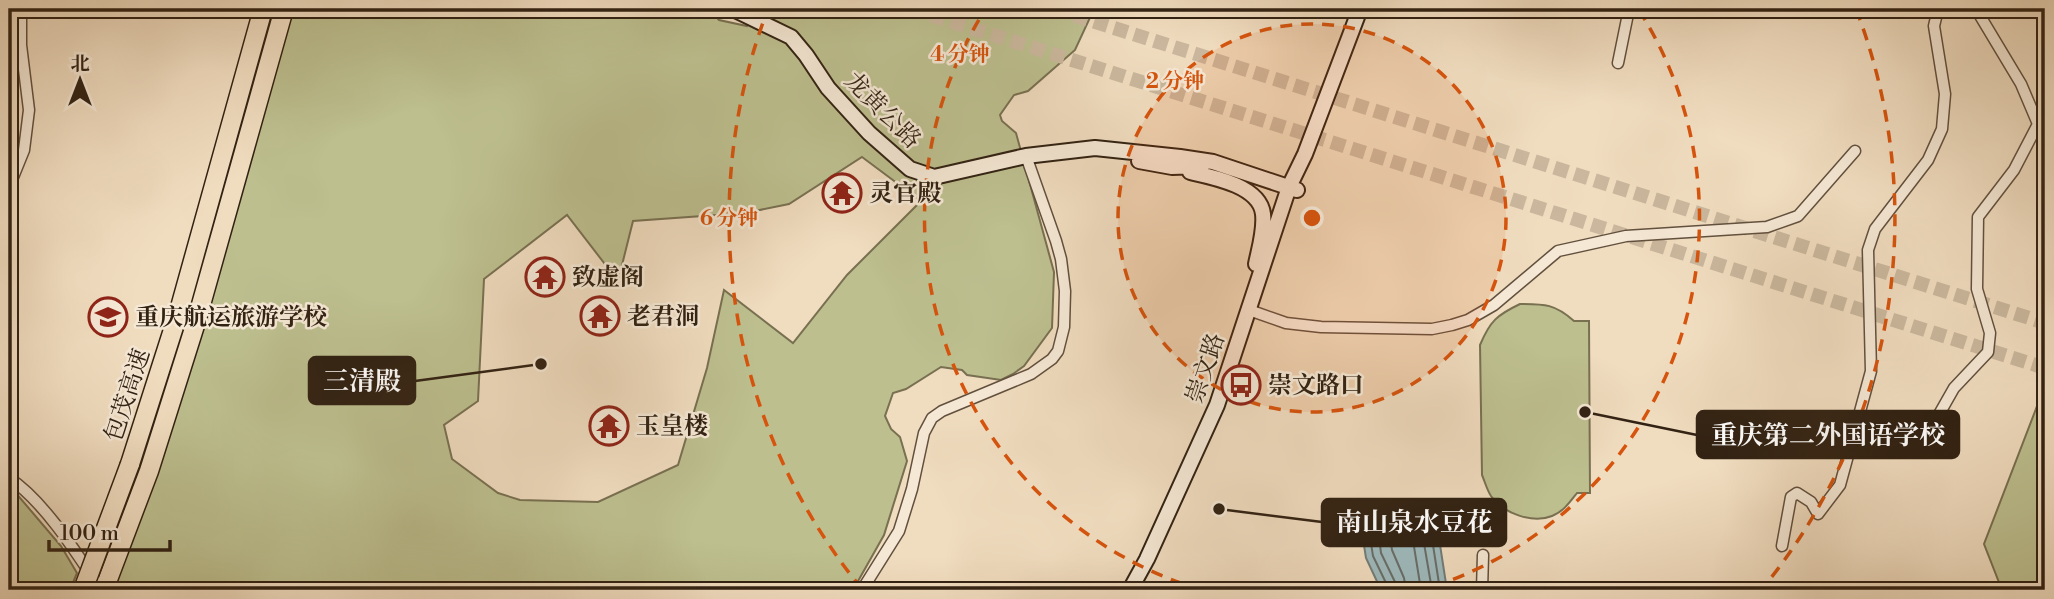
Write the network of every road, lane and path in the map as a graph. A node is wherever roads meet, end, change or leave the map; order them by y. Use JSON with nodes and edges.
{"nodes":[{"id":1,"x":21,"y":9,"type":"edge"},
{"id":2,"x":263,"y":9,"type":"edge"},
{"id":3,"x":284,"y":9,"type":"edge"},
{"id":4,"x":733,"y":9,"type":"edge"},
{"id":5,"x":1360,"y":9,"type":"edge"},
{"id":6,"x":1629,"y":9,"type":"edge"},
{"id":7,"x":1938,"y":9,"type":"edge"},
{"id":8,"x":1976,"y":9,"type":"edge"},
{"id":9,"x":1618,"y":63,"type":"dead end"},
{"id":10,"x":1855,"y":151,"type":"dead end"},
{"id":11,"x":1027,"y":156,"type":"junction"},
{"id":12,"x":1169,"y":161,"type":"junction"},
{"id":13,"x":9,"y":187,"type":"edge"},
{"id":14,"x":1292,"y":191,"type":"junction"},
{"id":15,"x":1253,"y":312,"type":"junction"},
{"id":16,"x":1928,"y":432,"type":"dead end"},
{"id":17,"x":9,"y":478,"type":"edge"},
{"id":18,"x":1782,"y":546,"type":"dead end"},
{"id":19,"x":1483,"y":555,"type":"dead end"},
{"id":20,"x":83,"y":590,"type":"edge"},
{"id":21,"x":102,"y":590,"type":"edge"},
{"id":22,"x":862,"y":590,"type":"edge"},
{"id":23,"x":1130,"y":590,"type":"edge"},
{"id":24,"x":1141,"y":590,"type":"edge"},
{"id":25,"x":1482,"y":590,"type":"edge"}],
"edges":[{"from":1,"to":13,"type":"street"},
{"from":2,"to":20,"type":"highway","name":"包茂高速","bridge":true},
{"from":3,"to":21,"type":"highway","name":"包茂高速"},
{"from":4,"to":11,"type":"main road","name":"龙黄公路"},
{"from":5,"to":14,"type":"main road","name":"崇文路"},
{"from":6,"to":9,"type":"street"},
{"from":7,"to":18,"type":"street"},
{"from":8,"to":16,"type":"street"},
{"from":10,"to":15,"type":"street"},
{"from":11,"to":12,"type":"main road","name":"龙黄公路"},
{"from":11,"to":22,"type":"street"},
{"from":12,"to":14,"type":"main road","name":"龙黄公路"},
{"from":12,"to":15,"type":"main road"},
{"from":14,"to":15,"type":"main road","name":"崇文路"},
{"from":15,"to":23,"type":"main road","name":"崇文路"},
{"from":15,"to":24,"type":"main road","name":"崇文路"},
{"from":17,"to":21,"type":"street"},
{"from":19,"to":25,"type":"street"}]}
